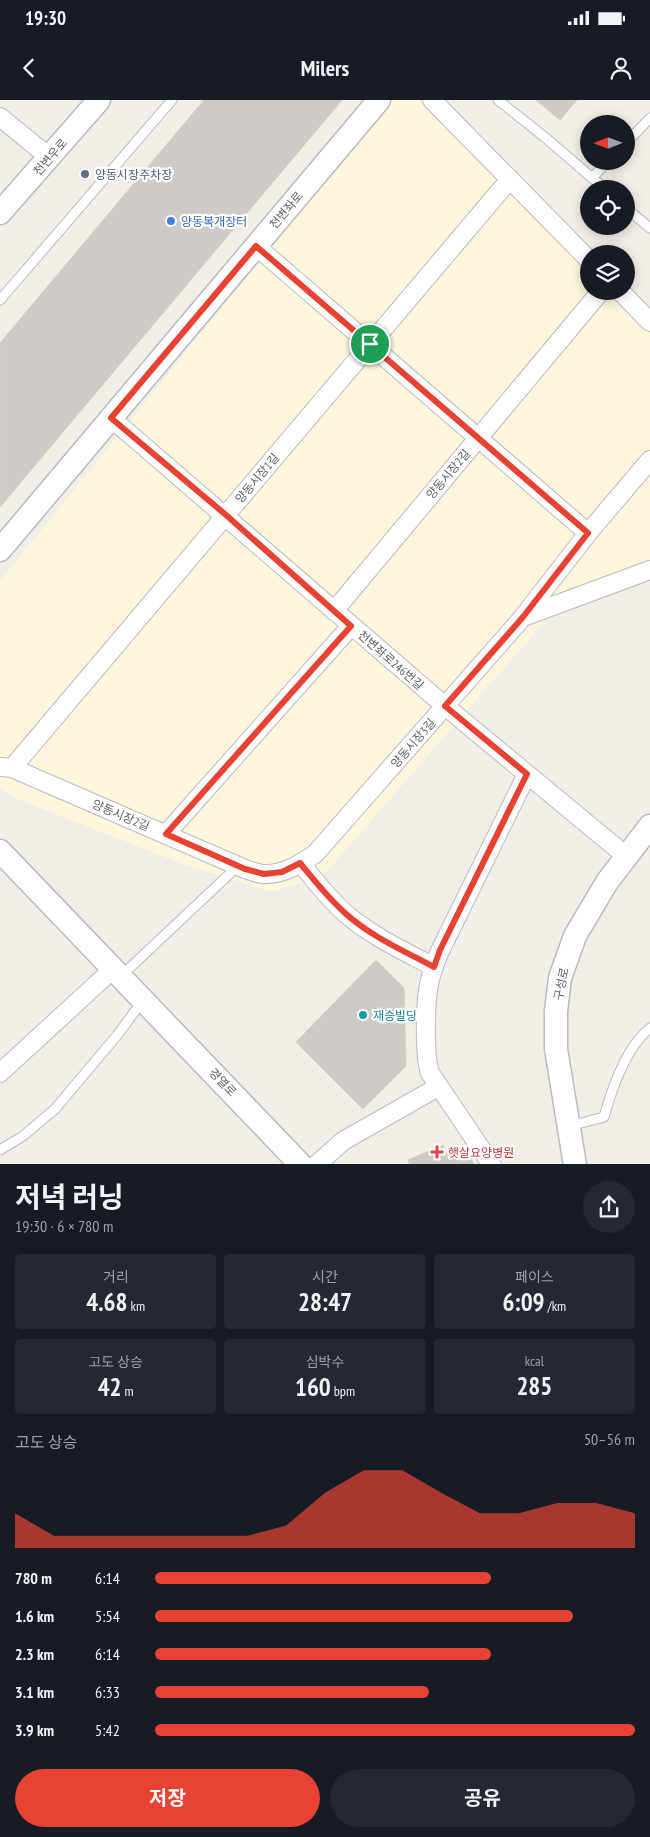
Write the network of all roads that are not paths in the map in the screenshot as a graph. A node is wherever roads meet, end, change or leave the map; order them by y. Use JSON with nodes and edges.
{"nodes":[{"id":1,"x":99,"y":100,"type":"edge"},
{"id":2,"x":172,"y":100,"type":"edge"},
{"id":3,"x":379,"y":100,"type":"edge"},
{"id":4,"x":432,"y":100,"type":"edge"},
{"id":5,"x":498,"y":100,"type":"edge"},
{"id":6,"x":0,"y":117,"type":"edge"},
{"id":7,"x":650,"y":118,"type":"edge"},
{"id":8,"x":635,"y":133,"type":"edge"},
{"id":9,"x":49,"y":157,"type":"junction"},
{"id":10,"x":600,"y":170,"type":"edge"},
{"id":11,"x":592,"y":178,"type":"junction"},
{"id":12,"x":510,"y":179,"type":"junction"},
{"id":13,"x":594,"y":180,"type":"edge"},
{"id":14,"x":0,"y":213,"type":"edge"},
{"id":15,"x":635,"y":216,"type":"edge"},
{"id":16,"x":650,"y":228,"type":"edge"},
{"id":17,"x":256,"y":246,"type":"junction"},
{"id":18,"x":580,"y":251,"type":"edge"},
{"id":19,"x":0,"y":300,"type":"edge"},
{"id":20,"x":594,"y":300,"type":"edge"},
{"id":21,"x":629,"y":300,"type":"edge"},
{"id":22,"x":650,"y":322,"type":"edge"},
{"id":23,"x":370,"y":344,"type":"junction"},
{"id":24,"x":111,"y":418,"type":"junction"},
{"id":25,"x":479,"y":438,"type":"junction"},
{"id":26,"x":650,"y":460,"type":"edge"},
{"id":27,"x":226,"y":515,"type":"junction"},
{"id":28,"x":588,"y":533,"type":"junction"},
{"id":29,"x":0,"y":550,"type":"edge"},
{"id":30,"x":650,"y":570,"type":"edge"},
{"id":31,"x":334,"y":611,"type":"junction"},
{"id":32,"x":523,"y":617,"type":"junction"},
{"id":33,"x":351,"y":626,"type":"junction"},
{"id":34,"x":445,"y":706,"type":"junction"},
{"id":35,"x":6,"y":768,"type":"edge"},
{"id":36,"x":527,"y":774,"type":"junction"},
{"id":37,"x":166,"y":834,"type":"junction"},
{"id":38,"x":647,"y":837,"type":"edge"},
{"id":39,"x":0,"y":851,"type":"edge"},
{"id":40,"x":626,"y":856,"type":"junction"},
{"id":41,"x":300,"y":863,"type":"junction"},
{"id":42,"x":238,"y":866,"type":"junction"},
{"id":43,"x":434,"y":967,"type":"junction"},
{"id":44,"x":116,"y":973,"type":"junction"},
{"id":45,"x":143,"y":1000,"type":"junction"},
{"id":46,"x":650,"y":1028,"type":"edge"},
{"id":47,"x":0,"y":1073,"type":"edge"},
{"id":48,"x":438,"y":1087,"type":"junction"},
{"id":49,"x":569,"y":1126,"type":"junction"},
{"id":50,"x":0,"y":1150,"type":"edge"},
{"id":51,"x":301,"y":1164,"type":"edge"},
{"id":52,"x":316,"y":1164,"type":"edge"},
{"id":53,"x":492,"y":1164,"type":"edge"},
{"id":54,"x":576,"y":1164,"type":"edge"}],
"edges":[{"from":1,"to":9,"type":"street","name":"천변우로"},
{"from":2,"to":19,"type":"lane"},
{"from":3,"to":17,"type":"street","name":"천변좌로"},
{"from":4,"to":12,"type":"street"},
{"from":5,"to":11,"type":"lane"},
{"from":6,"to":9,"type":"street"},
{"from":7,"to":8,"type":"lane"},
{"from":9,"to":14,"type":"street","name":"천변우로"},
{"from":10,"to":11,"type":"lane"},
{"from":11,"to":13,"type":"lane"},
{"from":12,"to":18,"type":"street"},
{"from":12,"to":23,"type":"street","name":"양동시장1길"},
{"from":15,"to":16,"type":"lane"},
{"from":17,"to":23,"type":"street"},
{"from":17,"to":24,"type":"street","name":"천변좌로"},
{"from":20,"to":25,"type":"street","name":"양동시장2길"},
{"from":21,"to":22,"type":"street"},
{"from":23,"to":25,"type":"street"},
{"from":23,"to":27,"type":"street","name":"양동시장1길"},
{"from":24,"to":27,"type":"street","name":"천변좌로246번길"},
{"from":24,"to":29,"type":"street","name":"천변좌로"},
{"from":25,"to":28,"type":"street"},
{"from":25,"to":31,"type":"street","name":"양동시장2길"},
{"from":26,"to":28,"type":"street","name":"양동시장3길"},
{"from":27,"to":31,"type":"street","name":"천변좌로246번길"},
{"from":27,"to":35,"type":"street","name":"양동시장1길"},
{"from":28,"to":32,"type":"street","name":"양동시장3길"},
{"from":30,"to":32,"type":"street"},
{"from":31,"to":33,"type":"street","name":"천변좌로246번길"},
{"from":32,"to":34,"type":"street","name":"양동시장3길"},
{"from":33,"to":34,"type":"street","name":"천변좌로246번길"},
{"from":33,"to":37,"type":"street"},
{"from":34,"to":36,"type":"street","name":"천변좌로246번길"},
{"from":34,"to":41,"type":"street","name":"양동시장3길"},
{"from":35,"to":37,"type":"street","name":"양동시장2길"},
{"from":36,"to":40,"type":"street","name":"천변좌로246번길"},
{"from":36,"to":43,"type":"street"},
{"from":37,"to":42,"type":"street","name":"양동시장3길"},
{"from":38,"to":40,"type":"street","name":"구성로"},
{"from":39,"to":44,"type":"street","name":"경열로"},
{"from":40,"to":49,"type":"street","name":"구성로"},
{"from":41,"to":42,"type":"street","name":"양동시장3길"},
{"from":41,"to":43,"type":"street"},
{"from":42,"to":44,"type":"lane"},
{"from":43,"to":48,"type":"street"},
{"from":44,"to":45,"type":"street","name":"경열로"},
{"from":44,"to":47,"type":"street"},
{"from":45,"to":50,"type":"lane"},
{"from":45,"to":51,"type":"street","name":"경열로"},
{"from":46,"to":49,"type":"lane"},
{"from":48,"to":52,"type":"street"},
{"from":48,"to":53,"type":"street"},
{"from":49,"to":54,"type":"street","name":"구성로"}]}
